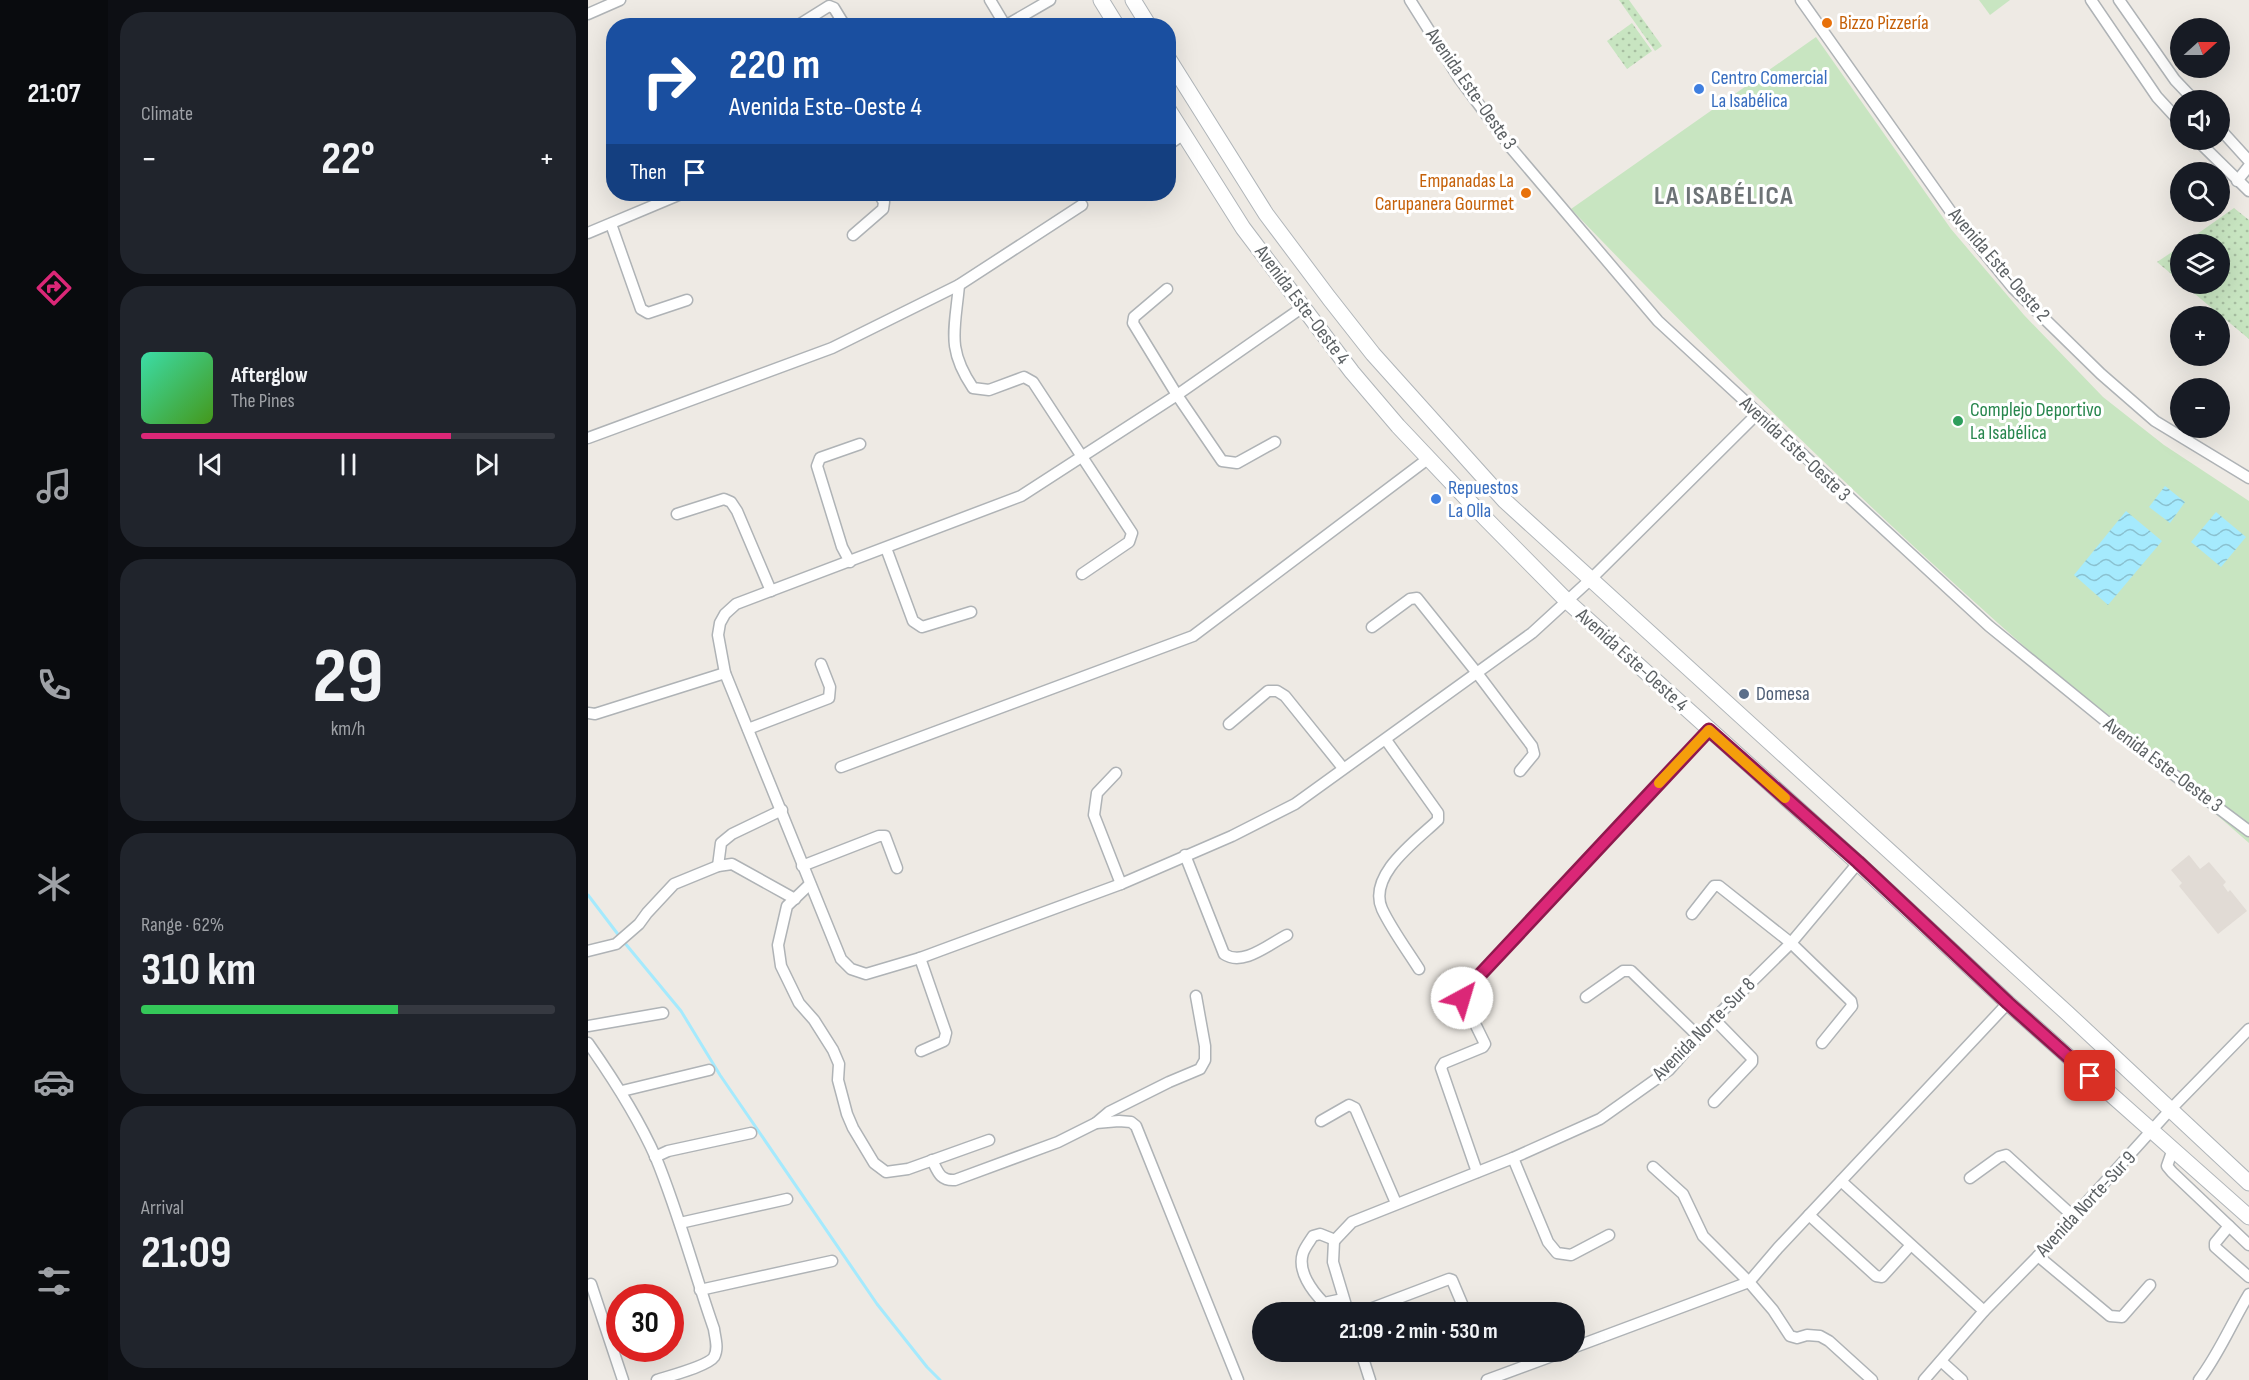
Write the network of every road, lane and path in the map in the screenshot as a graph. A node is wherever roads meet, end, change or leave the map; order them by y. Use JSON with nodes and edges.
{"nodes":[{"id":1,"x":620,"y":0,"type":"edge"},
{"id":2,"x":990,"y":0,"type":"edge"},
{"id":3,"x":1050,"y":0,"type":"edge"},
{"id":4,"x":1101,"y":0,"type":"edge"},
{"id":5,"x":1133,"y":0,"type":"edge"},
{"id":6,"x":1410,"y":0,"type":"edge"},
{"id":7,"x":1800,"y":0,"type":"edge"},
{"id":8,"x":2091,"y":0,"type":"edge"},
{"id":9,"x":2120,"y":0,"type":"edge"},
{"id":10,"x":588,"y":14,"type":"edge"},
{"id":11,"x":810,"y":18,"type":"edge"},
{"id":12,"x":840,"y":18,"type":"edge"},
{"id":13,"x":1001,"y":18,"type":"edge"},
{"id":14,"x":1018,"y":18,"type":"edge"},
{"id":15,"x":1112,"y":18,"type":"edge"},
{"id":16,"x":1144,"y":18,"type":"edge"},
{"id":17,"x":1176,"y":71,"type":"edge"},
{"id":18,"x":2184,"y":90,"type":"edge"},
{"id":19,"x":2170,"y":111,"type":"edge"},
{"id":20,"x":1176,"y":122,"type":"edge"},
{"id":21,"x":1184,"y":134,"type":"junction"},
{"id":22,"x":1176,"y":140,"type":"edge"},
{"id":23,"x":2230,"y":140,"type":"edge"},
{"id":24,"x":2207,"y":150,"type":"edge"},
{"id":25,"x":2249,"y":160,"type":"edge"},
{"id":26,"x":2249,"y":166,"type":"edge"},
{"id":27,"x":2237,"y":180,"type":"junction"},
{"id":28,"x":2249,"y":191,"type":"edge"},
{"id":29,"x":655,"y":201,"type":"edge"},
{"id":30,"x":883,"y":201,"type":"edge"},
{"id":31,"x":1082,"y":205,"type":"dead end"},
{"id":32,"x":611,"y":224,"type":"junction"},
{"id":33,"x":588,"y":233,"type":"edge"},
{"id":34,"x":852,"y":236,"type":"dead end"},
{"id":35,"x":959,"y":285,"type":"junction"},
{"id":36,"x":1167,"y":289,"type":"dead end"},
{"id":37,"x":687,"y":300,"type":"dead end"},
{"id":38,"x":1303,"y":307,"type":"junction"},
{"id":39,"x":1177,"y":395,"type":"junction"},
{"id":40,"x":1757,"y":414,"type":"junction"},
{"id":41,"x":588,"y":438,"type":"edge"},
{"id":42,"x":1275,"y":442,"type":"dead end"},
{"id":43,"x":860,"y":444,"type":"dead end"},
{"id":44,"x":1082,"y":456,"type":"junction"},
{"id":45,"x":1429,"y":458,"type":"junction"},
{"id":46,"x":2249,"y":478,"type":"edge"},
{"id":47,"x":677,"y":514,"type":"dead end"},
{"id":48,"x":886,"y":548,"type":"junction"},
{"id":49,"x":850,"y":562,"type":"junction"},
{"id":50,"x":1082,"y":574,"type":"dead end"},
{"id":51,"x":1592,"y":579,"type":"junction"},
{"id":52,"x":771,"y":591,"type":"junction"},
{"id":53,"x":1567,"y":601,"type":"junction"},
{"id":54,"x":971,"y":612,"type":"dead end"},
{"id":55,"x":1372,"y":627,"type":"dead end"},
{"id":56,"x":821,"y":664,"type":"dead end"},
{"id":57,"x":725,"y":673,"type":"junction"},
{"id":58,"x":1477,"y":673,"type":"junction"},
{"id":59,"x":588,"y":713,"type":"edge"},
{"id":60,"x":1229,"y":724,"type":"dead end"},
{"id":61,"x":747,"y":729,"type":"junction"},
{"id":62,"x":1709,"y":730,"type":"junction"},
{"id":63,"x":1386,"y":740,"type":"junction"},
{"id":64,"x":841,"y":767,"type":"dead end"},
{"id":65,"x":1343,"y":768,"type":"junction"},
{"id":66,"x":1520,"y":771,"type":"dead end"},
{"id":67,"x":1116,"y":773,"type":"dead end"},
{"id":68,"x":782,"y":810,"type":"junction"},
{"id":69,"x":2249,"y":831,"type":"edge"},
{"id":70,"x":1185,"y":855,"type":"junction"},
{"id":71,"x":1858,"y":862,"type":"junction"},
{"id":72,"x":718,"y":866,"type":"junction"},
{"id":73,"x":802,"y":866,"type":"junction"},
{"id":74,"x":897,"y":868,"type":"dead end"},
{"id":75,"x":810,"y":884,"type":"junction"},
{"id":76,"x":1121,"y":884,"type":"junction"},
{"id":77,"x":795,"y":899,"type":"junction"},
{"id":78,"x":1692,"y":914,"type":"dead end"},
{"id":79,"x":1287,"y":935,"type":"dead end"},
{"id":80,"x":1791,"y":943,"type":"junction"},
{"id":81,"x":588,"y":951,"type":"edge"},
{"id":82,"x":920,"y":958,"type":"junction"},
{"id":83,"x":1419,"y":969,"type":"dead end"},
{"id":84,"x":1196,"y":996,"type":"dead end"},
{"id":85,"x":1586,"y":997,"type":"dead end"},
{"id":86,"x":2008,"y":1003,"type":"junction"},
{"id":87,"x":663,"y":1012,"type":"dead end"},
{"id":88,"x":1714,"y":1019,"type":"junction"},
{"id":89,"x":588,"y":1026,"type":"edge"},
{"id":90,"x":2249,"y":1029,"type":"edge"},
{"id":91,"x":1698,"y":1036,"type":"junction"},
{"id":92,"x":588,"y":1043,"type":"edge"},
{"id":93,"x":1822,"y":1043,"type":"dead end"},
{"id":94,"x":921,"y":1051,"type":"dead end"},
{"id":95,"x":709,"y":1070,"type":"dead end"},
{"id":96,"x":622,"y":1091,"type":"junction"},
{"id":97,"x":1714,"y":1102,"type":"dead end"},
{"id":98,"x":2170,"y":1110,"type":"junction"},
{"id":99,"x":1321,"y":1121,"type":"dead end"},
{"id":100,"x":1096,"y":1123,"type":"junction"},
{"id":101,"x":2153,"y":1131,"type":"junction"},
{"id":102,"x":751,"y":1133,"type":"dead end"},
{"id":103,"x":989,"y":1140,"type":"dead end"},
{"id":104,"x":2173,"y":1149,"type":"junction"},
{"id":105,"x":655,"y":1157,"type":"junction"},
{"id":106,"x":1513,"y":1158,"type":"junction"},
{"id":107,"x":932,"y":1160,"type":"junction"},
{"id":108,"x":1653,"y":1167,"type":"dead end"},
{"id":109,"x":1478,"y":1172,"type":"junction"},
{"id":110,"x":1970,"y":1179,"type":"dead end"},
{"id":111,"x":1840,"y":1181,"type":"junction"},
{"id":112,"x":2249,"y":1183,"type":"edge"},
{"id":113,"x":787,"y":1199,"type":"dead end"},
{"id":114,"x":1396,"y":1203,"type":"junction"},
{"id":115,"x":1809,"y":1215,"type":"junction"},
{"id":116,"x":2074,"y":1217,"type":"junction"},
{"id":117,"x":2249,"y":1217,"type":"edge"},
{"id":118,"x":680,"y":1223,"type":"junction"},
{"id":119,"x":2229,"y":1226,"type":"junction"},
{"id":120,"x":1609,"y":1235,"type":"dead end"},
{"id":121,"x":1335,"y":1240,"type":"junction"},
{"id":122,"x":2249,"y":1245,"type":"edge"},
{"id":123,"x":1910,"y":1246,"type":"junction"},
{"id":124,"x":2038,"y":1256,"type":"junction"},
{"id":125,"x":832,"y":1261,"type":"dead end"},
{"id":126,"x":2249,"y":1277,"type":"edge"},
{"id":127,"x":1749,"y":1282,"type":"junction"},
{"id":128,"x":591,"y":1284,"type":"dead end"},
{"id":129,"x":2150,"y":1285,"type":"dead end"},
{"id":130,"x":700,"y":1290,"type":"junction"},
{"id":131,"x":2249,"y":1294,"type":"edge"},
{"id":132,"x":1343,"y":1299,"type":"junction"},
{"id":133,"x":1344,"y":1302,"type":"edge"},
{"id":134,"x":1388,"y":1302,"type":"edge"},
{"id":135,"x":1461,"y":1302,"type":"edge"},
{"id":136,"x":1984,"y":1311,"type":"junction"},
{"id":137,"x":1585,"y":1343,"type":"edge"},
{"id":138,"x":1941,"y":1361,"type":"junction"},
{"id":139,"x":1364,"y":1362,"type":"edge"},
{"id":140,"x":1536,"y":1362,"type":"edge"},
{"id":141,"x":623,"y":1380,"type":"edge"},
{"id":142,"x":657,"y":1380,"type":"edge"},
{"id":143,"x":1238,"y":1380,"type":"edge"},
{"id":144,"x":1370,"y":1380,"type":"edge"},
{"id":145,"x":1487,"y":1380,"type":"edge"},
{"id":146,"x":1872,"y":1380,"type":"edge"},
{"id":147,"x":1924,"y":1380,"type":"edge"},
{"id":148,"x":1962,"y":1380,"type":"edge"},
{"id":149,"x":2199,"y":1380,"type":"edge"}],
"edges":[{"from":1,"to":10,"type":"street"},
{"from":2,"to":13,"type":"street"},
{"from":3,"to":14,"type":"street"},
{"from":4,"to":15,"type":"main road"},
{"from":5,"to":16,"type":"main road"},
{"from":6,"to":40,"type":"street","name":"Avenida Este-Oeste 3"},
{"from":7,"to":46,"type":"street","name":"Avenida Este-Oeste 2"},
{"from":8,"to":19,"type":"street"},
{"from":9,"to":18,"type":"street"},
{"from":11,"to":12,"type":"street"},
{"from":17,"to":51,"type":"main road"},
{"from":20,"to":21,"type":"main road","name":"Avenida Este-Oeste 4"},
{"from":21,"to":22,"type":"street"},
{"from":21,"to":38,"type":"main road","name":"Avenida Este-Oeste 4"},
{"from":23,"to":25,"type":"street"},
{"from":24,"to":27,"type":"street"},
{"from":26,"to":27,"type":"street"},
{"from":27,"to":28,"type":"street"},
{"from":29,"to":32,"type":"street"},
{"from":30,"to":34,"type":"street"},
{"from":31,"to":35,"type":"street"},
{"from":32,"to":33,"type":"street"},
{"from":32,"to":37,"type":"street"},
{"from":35,"to":41,"type":"street"},
{"from":35,"to":44,"type":"street"},
{"from":36,"to":39,"type":"street"},
{"from":38,"to":39,"type":"street"},
{"from":38,"to":45,"type":"main road","name":"Avenida Este-Oeste 4"},
{"from":39,"to":42,"type":"street"},
{"from":39,"to":44,"type":"street"},
{"from":40,"to":51,"type":"street"},
{"from":40,"to":69,"type":"street","name":"Avenida Este-Oeste 3"},
{"from":43,"to":49,"type":"street"},
{"from":44,"to":48,"type":"street"},
{"from":44,"to":50,"type":"street"},
{"from":45,"to":53,"type":"main road","name":"Avenida Este-Oeste 4"},
{"from":45,"to":64,"type":"street"},
{"from":47,"to":52,"type":"street"},
{"from":48,"to":49,"type":"street"},
{"from":48,"to":54,"type":"street"},
{"from":49,"to":52,"type":"street"},
{"from":51,"to":53,"type":"street"},
{"from":51,"to":98,"type":"main road"},
{"from":52,"to":57,"type":"street"},
{"from":53,"to":58,"type":"street"},
{"from":53,"to":62,"type":"main road","name":"Avenida Este-Oeste 4"},
{"from":55,"to":58,"type":"street"},
{"from":56,"to":61,"type":"street"},
{"from":57,"to":59,"type":"street"},
{"from":57,"to":61,"type":"street"},
{"from":58,"to":63,"type":"street"},
{"from":58,"to":66,"type":"street"},
{"from":60,"to":65,"type":"street"},
{"from":61,"to":68,"type":"street"},
{"from":62,"to":71,"type":"main road","name":"Avenida Este-Oeste 4"},
{"from":62,"to":109,"type":"street"},
{"from":63,"to":65,"type":"street"},
{"from":63,"to":83,"type":"street"},
{"from":65,"to":70,"type":"street"},
{"from":67,"to":76,"type":"street"},
{"from":68,"to":72,"type":"street"},
{"from":68,"to":73,"type":"street"},
{"from":70,"to":76,"type":"street"},
{"from":70,"to":79,"type":"street"},
{"from":71,"to":80,"type":"street","name":"Avenida Norte-Sur 8"},
{"from":71,"to":86,"type":"main road","name":"Avenida Este-Oeste 4"},
{"from":72,"to":77,"type":"street"},
{"from":72,"to":81,"type":"street"},
{"from":73,"to":74,"type":"street"},
{"from":73,"to":75,"type":"street"},
{"from":75,"to":77,"type":"street"},
{"from":75,"to":82,"type":"street"},
{"from":76,"to":82,"type":"street"},
{"from":77,"to":107,"type":"street"},
{"from":78,"to":80,"type":"street"},
{"from":80,"to":88,"type":"street","name":"Avenida Norte-Sur 8"},
{"from":80,"to":93,"type":"street"},
{"from":82,"to":94,"type":"street"},
{"from":84,"to":100,"type":"street"},
{"from":85,"to":91,"type":"street"},
{"from":86,"to":101,"type":"main road","name":"Avenida Este-Oeste 4"},
{"from":86,"to":111,"type":"street"},
{"from":87,"to":89,"type":"street"},
{"from":88,"to":91,"type":"street","name":"Avenida Norte-Sur 8"},
{"from":88,"to":97,"type":"street"},
{"from":90,"to":98,"type":"street","name":"Avenida Norte-Sur 9"},
{"from":91,"to":106,"type":"street","name":"Avenida Norte-Sur 8"},
{"from":92,"to":96,"type":"street"},
{"from":95,"to":96,"type":"street"},
{"from":96,"to":105,"type":"street"},
{"from":98,"to":101,"type":"street","name":"Avenida Norte-Sur 9"},
{"from":98,"to":112,"type":"main road"},
{"from":99,"to":114,"type":"street"},
{"from":100,"to":107,"type":"street"},
{"from":100,"to":143,"type":"street"},
{"from":101,"to":104,"type":"main road","name":"Avenida Este-Oeste 4"},
{"from":101,"to":116,"type":"street","name":"Avenida Norte-Sur 9"},
{"from":102,"to":105,"type":"street"},
{"from":103,"to":107,"type":"street"},
{"from":104,"to":117,"type":"main road","name":"Avenida Este-Oeste 4"},
{"from":104,"to":119,"type":"street"},
{"from":105,"to":118,"type":"street"},
{"from":106,"to":109,"type":"street","name":"Avenida Norte-Sur 8"},
{"from":106,"to":120,"type":"street"},
{"from":108,"to":127,"type":"street"},
{"from":109,"to":114,"type":"street","name":"Avenida Norte-Sur 8"},
{"from":110,"to":116,"type":"street"},
{"from":111,"to":115,"type":"street"},
{"from":111,"to":123,"type":"street"},
{"from":113,"to":118,"type":"street"},
{"from":114,"to":121,"type":"street","name":"Avenida Norte-Sur 8"},
{"from":115,"to":123,"type":"street"},
{"from":115,"to":127,"type":"street"},
{"from":116,"to":124,"type":"street","name":"Avenida Norte-Sur 9"},
{"from":118,"to":130,"type":"street"},
{"from":119,"to":122,"type":"street"},
{"from":119,"to":126,"type":"street"},
{"from":121,"to":132,"type":"street"},
{"from":121,"to":132,"type":"street"},
{"from":123,"to":136,"type":"street"},
{"from":124,"to":129,"type":"street"},
{"from":124,"to":136,"type":"street","name":"Avenida Norte-Sur 9"},
{"from":125,"to":130,"type":"street"},
{"from":127,"to":137,"type":"street"},
{"from":127,"to":146,"type":"street"},
{"from":128,"to":141,"type":"street"},
{"from":130,"to":142,"type":"street"},
{"from":131,"to":149,"type":"street"},
{"from":132,"to":133,"type":"street"},
{"from":134,"to":135,"type":"street"},
{"from":136,"to":138,"type":"street","name":"Avenida Norte-Sur 9"},
{"from":138,"to":147,"type":"street","name":"Avenida Norte-Sur 9"},
{"from":138,"to":148,"type":"street"},
{"from":139,"to":144,"type":"street"},
{"from":140,"to":145,"type":"street"}]}
